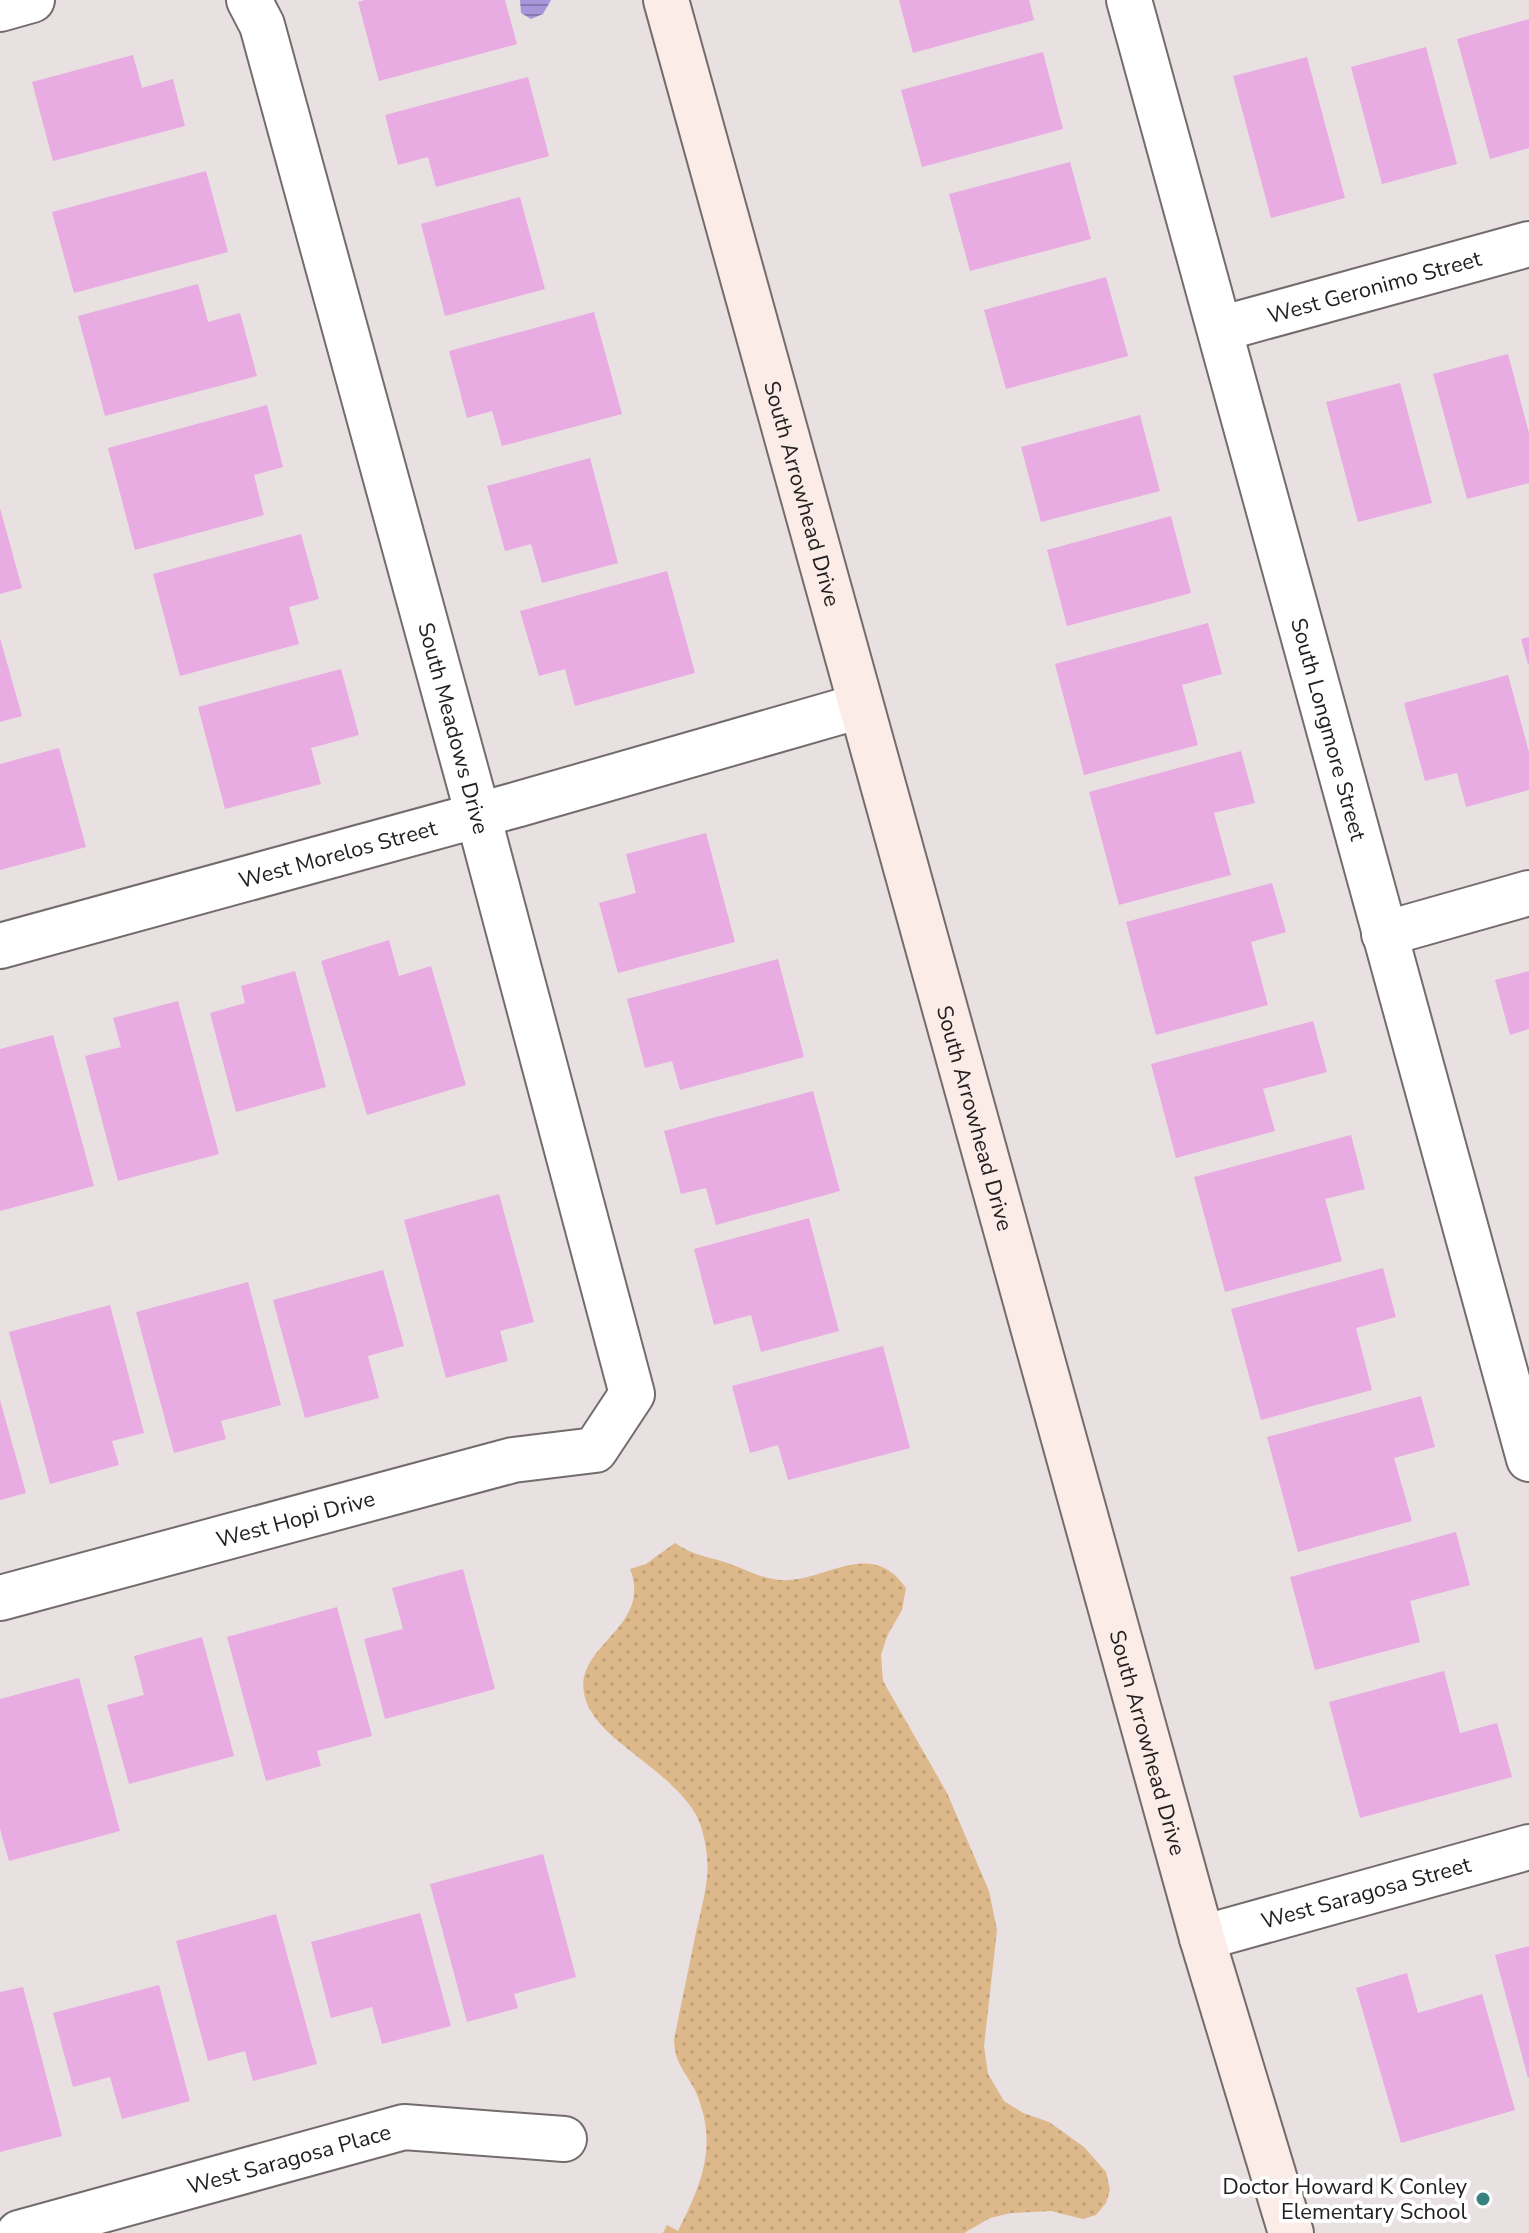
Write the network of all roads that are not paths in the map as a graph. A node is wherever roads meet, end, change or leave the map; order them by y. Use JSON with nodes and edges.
{"nodes":[{"id":1,"x":32,"y":0,"type":"edge"},
{"id":2,"x":249,"y":0,"type":"edge"},
{"id":3,"x":666,"y":0,"type":"edge"},
{"id":4,"x":1129,"y":0,"type":"edge"},
{"id":5,"x":0,"y":9,"type":"edge"},
{"id":6,"x":1529,"y":244,"type":"edge"},
{"id":7,"x":1220,"y":329,"type":"junction"},
{"id":8,"x":860,"y":706,"type":"junction"},
{"id":9,"x":478,"y":815,"type":"junction"},
{"id":10,"x":1529,"y":893,"type":"edge"},
{"id":11,"x":1384,"y":934,"type":"junction"},
{"id":12,"x":0,"y":946,"type":"edge"},
{"id":13,"x":595,"y":1450,"type":"joint"},
{"id":14,"x":1529,"y":1459,"type":"edge"},
{"id":15,"x":0,"y":1598,"type":"edge"},
{"id":16,"x":1529,"y":1847,"type":"edge"},
{"id":17,"x":1202,"y":1938,"type":"junction"},
{"id":18,"x":564,"y":2139,"type":"dead end"},
{"id":19,"x":19,"y":2233,"type":"edge"},
{"id":20,"x":1291,"y":2233,"type":"edge"}],
"edges":[{"from":1,"to":5,"type":"street"},
{"from":2,"to":9,"type":"street","name":"South Meadows Drive"},
{"from":3,"to":8,"type":"street","name":"South Arrowhead Drive"},
{"from":4,"to":7,"type":"street","name":"South Longmore Street"},
{"from":6,"to":7,"type":"street","name":"West Geronimo Street"},
{"from":7,"to":11,"type":"street","name":"South Longmore Street"},
{"from":8,"to":9,"type":"street","name":"West Morelos Street"},
{"from":8,"to":17,"type":"street","name":"South Arrowhead Drive"},
{"from":9,"to":12,"type":"street","name":"West Morelos Street"},
{"from":9,"to":13,"type":"street","name":"South Meadows Drive"},
{"from":10,"to":11,"type":"street"},
{"from":11,"to":14,"type":"street","name":"South Longmore Street"},
{"from":13,"to":15,"type":"street","name":"West Hopi Drive"},
{"from":16,"to":17,"type":"street","name":"West Saragosa Street"},
{"from":17,"to":20,"type":"street","name":"South Arrowhead Drive"},
{"from":18,"to":19,"type":"street","name":"West Saragosa Place"}]}
